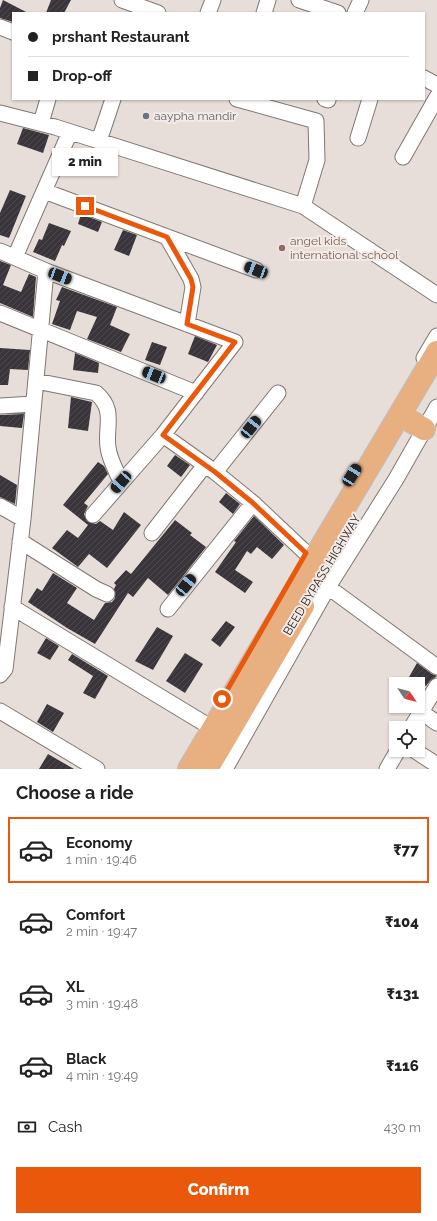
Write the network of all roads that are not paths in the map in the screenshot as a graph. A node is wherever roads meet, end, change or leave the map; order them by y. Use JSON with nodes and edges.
{"nodes":[{"id":1,"x":122,"y":0,"type":"edge"},
{"id":2,"x":213,"y":0,"type":"edge"},
{"id":3,"x":268,"y":0,"type":"edge"},
{"id":4,"x":299,"y":0,"type":"edge"},
{"id":5,"x":360,"y":0,"type":"edge"},
{"id":6,"x":151,"y":12,"type":"edge"},
{"id":7,"x":208,"y":12,"type":"edge"},
{"id":8,"x":264,"y":12,"type":"edge"},
{"id":9,"x":335,"y":12,"type":"edge"},
{"id":10,"x":355,"y":12,"type":"edge"},
{"id":11,"x":0,"y":27,"type":"edge"},
{"id":12,"x":12,"y":32,"type":"edge"},
{"id":13,"x":425,"y":79,"type":"edge"},
{"id":14,"x":437,"y":85,"type":"edge"},
{"id":15,"x":437,"y":97,"type":"edge"},
{"id":16,"x":48,"y":100,"type":"edge"},
{"id":17,"x":114,"y":100,"type":"edge"},
{"id":18,"x":240,"y":100,"type":"edge"},
{"id":19,"x":370,"y":100,"type":"edge"},
{"id":20,"x":0,"y":113,"type":"edge"},
{"id":21,"x":41,"y":124,"type":"junction"},
{"id":22,"x":70,"y":132,"type":"junction"},
{"id":23,"x":358,"y":138,"type":"dead end"},
{"id":24,"x":99,"y":141,"type":"junction"},
{"id":25,"x":403,"y":157,"type":"dead end"},
{"id":26,"x":44,"y":190,"type":"junction"},
{"id":27,"x":303,"y":206,"type":"junction"},
{"id":28,"x":167,"y":237,"type":"junction"},
{"id":29,"x":0,"y":251,"type":"edge"},
{"id":30,"x":15,"y":257,"type":"junction"},
{"id":31,"x":256,"y":270,"type":"dead end"},
{"id":32,"x":46,"y":271,"type":"junction"},
{"id":33,"x":437,"y":295,"type":"edge"},
{"id":34,"x":0,"y":313,"type":"edge"},
{"id":35,"x":187,"y":324,"type":"junction"},
{"id":36,"x":41,"y":330,"type":"junction"},
{"id":37,"x":437,"y":336,"type":"edge"},
{"id":38,"x":437,"y":352,"type":"edge"},
{"id":39,"x":36,"y":381,"type":"junction"},
{"id":40,"x":437,"y":381,"type":"edge"},
{"id":41,"x":196,"y":393,"type":"junction"},
{"id":42,"x":278,"y":393,"type":"dead end"},
{"id":43,"x":33,"y":404,"type":"junction"},
{"id":44,"x":0,"y":406,"type":"edge"},
{"id":45,"x":437,"y":407,"type":"edge"},
{"id":46,"x":407,"y":419,"type":"junction"},
{"id":47,"x":163,"y":435,"type":"junction"},
{"id":48,"x":210,"y":468,"type":"junction"},
{"id":49,"x":121,"y":482,"type":"junction"},
{"id":50,"x":253,"y":503,"type":"junction"},
{"id":51,"x":0,"y":506,"type":"edge"},
{"id":52,"x":93,"y":515,"type":"dead end"},
{"id":53,"x":23,"y":519,"type":"junction"},
{"id":54,"x":152,"y":533,"type":"dead end"},
{"id":55,"x":20,"y":541,"type":"junction"},
{"id":56,"x":318,"y":555,"type":"junction"},
{"id":57,"x":328,"y":587,"type":"junction"},
{"id":58,"x":107,"y":594,"type":"dead end"},
{"id":59,"x":12,"y":607,"type":"junction"},
{"id":60,"x":168,"y":609,"type":"dead end"},
{"id":61,"x":437,"y":667,"type":"edge"},
{"id":62,"x":0,"y":675,"type":"edge"},
{"id":63,"x":437,"y":686,"type":"edge"},
{"id":64,"x":425,"y":704,"type":"edge"},
{"id":65,"x":0,"y":711,"type":"edge"},
{"id":66,"x":422,"y":713,"type":"edge"},
{"id":67,"x":437,"y":723,"type":"edge"},
{"id":68,"x":207,"y":725,"type":"junction"},
{"id":69,"x":394,"y":757,"type":"edge"},
{"id":70,"x":425,"y":757,"type":"edge"},
{"id":71,"x":437,"y":765,"type":"edge"},
{"id":72,"x":97,"y":769,"type":"edge"},
{"id":73,"x":181,"y":769,"type":"edge"},
{"id":74,"x":189,"y":769,"type":"edge"},
{"id":75,"x":208,"y":769,"type":"edge"},
{"id":76,"x":224,"y":769,"type":"edge"},
{"id":77,"x":386,"y":769,"type":"edge"}],
"edges":[{"from":1,"to":6,"type":"street"},
{"from":2,"to":7,"type":"street"},
{"from":3,"to":8,"type":"street"},
{"from":4,"to":9,"type":"street"},
{"from":5,"to":10,"type":"street"},
{"from":11,"to":12,"type":"street"},
{"from":13,"to":14,"type":"street"},
{"from":15,"to":25,"type":"street"},
{"from":16,"to":21,"type":"street"},
{"from":17,"to":24,"type":"street"},
{"from":18,"to":27,"type":"street"},
{"from":19,"to":23,"type":"street"},
{"from":20,"to":21,"type":"street"},
{"from":21,"to":22,"type":"street"},
{"from":22,"to":24,"type":"street"},
{"from":22,"to":26,"type":"street"},
{"from":24,"to":27,"type":"street"},
{"from":26,"to":28,"type":"street"},
{"from":26,"to":30,"type":"street"},
{"from":27,"to":33,"type":"street"},
{"from":28,"to":31,"type":"street"},
{"from":28,"to":35,"type":"street"},
{"from":29,"to":30,"type":"street"},
{"from":30,"to":32,"type":"street"},
{"from":32,"to":35,"type":"street"},
{"from":32,"to":36,"type":"street"},
{"from":34,"to":36,"type":"street"},
{"from":35,"to":41,"type":"street"},
{"from":36,"to":39,"type":"street"},
{"from":36,"to":41,"type":"street"},
{"from":37,"to":46,"type":"street"},
{"from":38,"to":46,"type":"highway","name":"BEED BYPASS HIGHWAY"},
{"from":39,"to":43,"type":"street"},
{"from":39,"to":49,"type":"street"},
{"from":40,"to":46,"type":"highway","name":"BEED BYPASS HIGHWAY"},
{"from":41,"to":47,"type":"street"},
{"from":42,"to":48,"type":"street"},
{"from":43,"to":44,"type":"street"},
{"from":43,"to":53,"type":"street"},
{"from":45,"to":46,"type":"street"},
{"from":46,"to":56,"type":"highway","name":"BEED BYPASS HIGHWAY"},
{"from":46,"to":57,"type":"street"},
{"from":47,"to":48,"type":"street"},
{"from":47,"to":49,"type":"street"},
{"from":48,"to":50,"type":"street"},
{"from":48,"to":54,"type":"street"},
{"from":49,"to":52,"type":"street"},
{"from":50,"to":56,"type":"street"},
{"from":50,"to":60,"type":"street"},
{"from":51,"to":53,"type":"street"},
{"from":53,"to":55,"type":"street"},
{"from":55,"to":58,"type":"street"},
{"from":55,"to":59,"type":"street"},
{"from":56,"to":68,"type":"street"},
{"from":56,"to":74,"type":"highway","name":"BEED BYPASS HIGHWAY"},
{"from":56,"to":75,"type":"highway","name":"BEED BYPASS HIGHWAY"},
{"from":57,"to":61,"type":"street"},
{"from":57,"to":76,"type":"street"},
{"from":59,"to":62,"type":"street"},
{"from":59,"to":68,"type":"street"},
{"from":63,"to":64,"type":"street"},
{"from":65,"to":72,"type":"street"},
{"from":66,"to":67,"type":"street"},
{"from":68,"to":73,"type":"street"},
{"from":69,"to":77,"type":"street"},
{"from":70,"to":71,"type":"street"}]}
